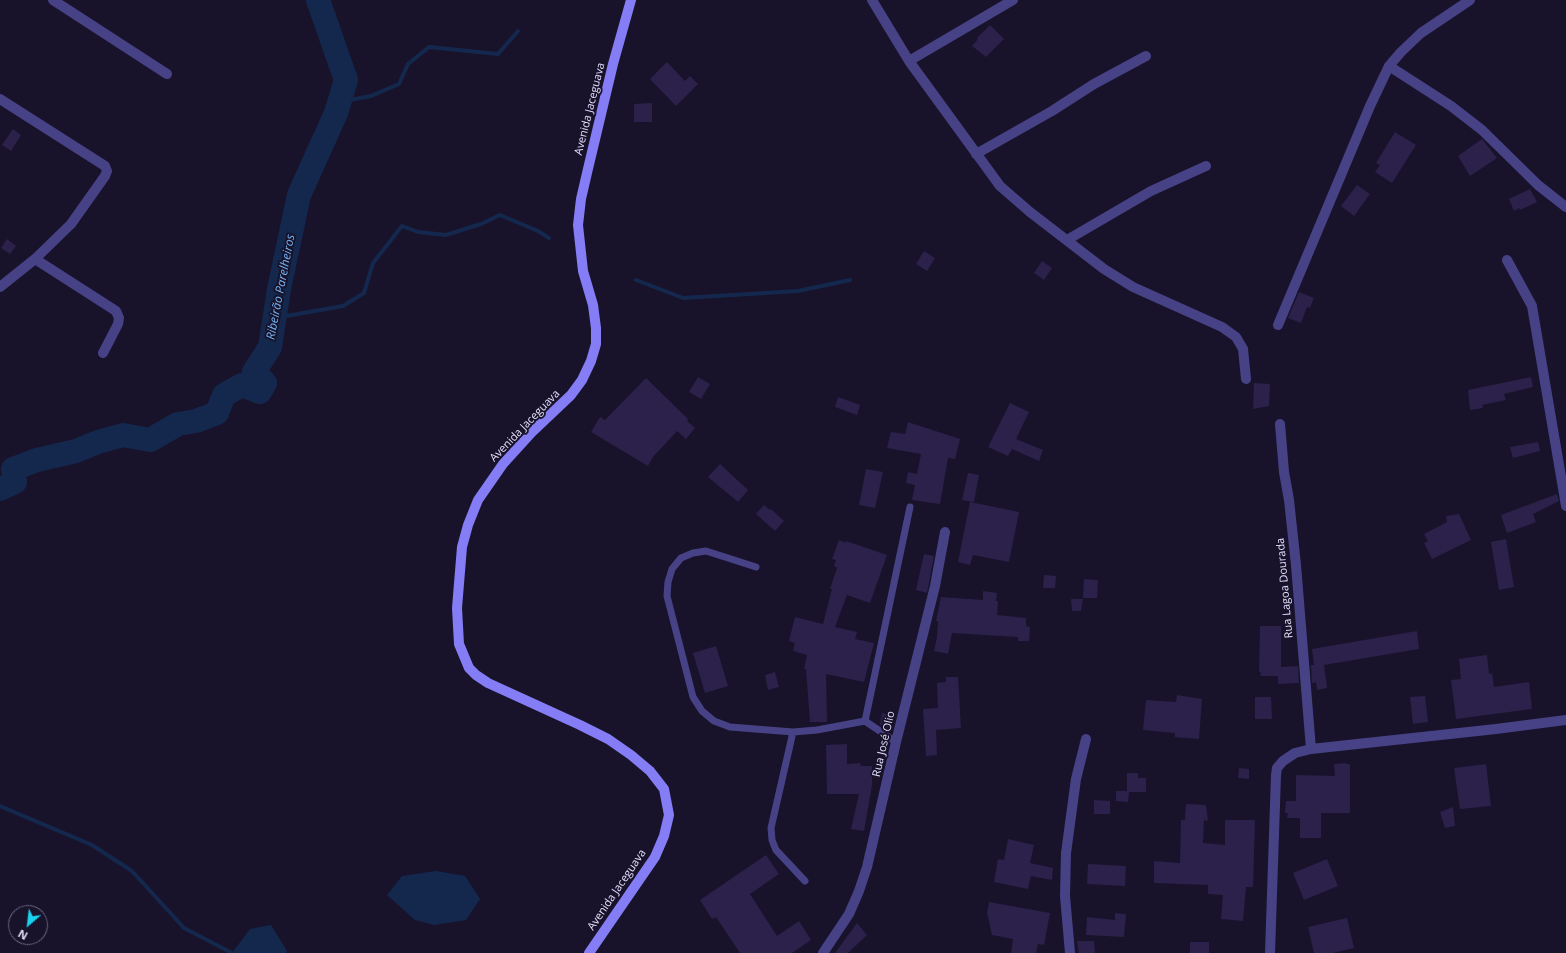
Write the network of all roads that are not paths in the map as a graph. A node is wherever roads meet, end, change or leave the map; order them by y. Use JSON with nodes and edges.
{"nodes":[{"id":1,"x":53,"y":0,"type":"edge"},
{"id":2,"x":631,"y":0,"type":"edge"},
{"id":3,"x":872,"y":0,"type":"edge"},
{"id":4,"x":1013,"y":0,"type":"edge"},
{"id":5,"x":1470,"y":0,"type":"edge"},
{"id":6,"x":1146,"y":56,"type":"dead end"},
{"id":7,"x":908,"y":61,"type":"junction"},
{"id":8,"x":1389,"y":66,"type":"junction"},
{"id":9,"x":166,"y":74,"type":"dead end"},
{"id":10,"x":0,"y":100,"type":"edge"},
{"id":11,"x":976,"y":154,"type":"junction"},
{"id":12,"x":1206,"y":166,"type":"dead end"},
{"id":13,"x":1566,"y":207,"type":"edge"},
{"id":14,"x":1067,"y":240,"type":"junction"},
{"id":15,"x":35,"y":259,"type":"junction"},
{"id":16,"x":1507,"y":260,"type":"dead end"},
{"id":17,"x":0,"y":287,"type":"edge"},
{"id":18,"x":1278,"y":325,"type":"dead end"},
{"id":19,"x":103,"y":352,"type":"dead end"},
{"id":20,"x":1246,"y":379,"type":"dead end"},
{"id":21,"x":1280,"y":424,"type":"dead end"},
{"id":22,"x":1566,"y":506,"type":"edge"},
{"id":23,"x":910,"y":507,"type":"dead end"},
{"id":24,"x":945,"y":532,"type":"dead end"},
{"id":25,"x":756,"y":567,"type":"dead end"},
{"id":26,"x":1566,"y":720,"type":"edge"},
{"id":27,"x":865,"y":721,"type":"junction"},
{"id":28,"x":793,"y":732,"type":"junction"},
{"id":29,"x":1086,"y":739,"type":"dead end"},
{"id":30,"x":896,"y":742,"type":"junction"},
{"id":31,"x":1311,"y":750,"type":"junction"},
{"id":32,"x":805,"y":881,"type":"dead end"},
{"id":33,"x":589,"y":953,"type":"edge"},
{"id":34,"x":823,"y":953,"type":"edge"},
{"id":35,"x":1070,"y":953,"type":"edge"},
{"id":36,"x":1270,"y":953,"type":"edge"}],
"edges":[{"from":1,"to":9,"type":"street"},
{"from":2,"to":33,"type":"main road","name":"Avenida Jaceguava"},
{"from":3,"to":7,"type":"street"},
{"from":4,"to":7,"type":"street"},
{"from":5,"to":8,"type":"street"},
{"from":6,"to":11,"type":"street"},
{"from":7,"to":11,"type":"street"},
{"from":8,"to":13,"type":"street"},
{"from":8,"to":18,"type":"street"},
{"from":10,"to":15,"type":"street"},
{"from":11,"to":14,"type":"street"},
{"from":12,"to":14,"type":"street"},
{"from":14,"to":20,"type":"street"},
{"from":15,"to":17,"type":"street"},
{"from":15,"to":19,"type":"street"},
{"from":16,"to":22,"type":"street"},
{"from":21,"to":31,"type":"street","name":"Rua Lagoa Dourada"},
{"from":23,"to":27,"type":"lane"},
{"from":24,"to":30,"type":"street","name":"Rua José Olio"},
{"from":25,"to":28,"type":"lane"},
{"from":26,"to":31,"type":"street"},
{"from":27,"to":28,"type":"lane"},
{"from":27,"to":30,"type":"lane"},
{"from":28,"to":32,"type":"lane"},
{"from":29,"to":35,"type":"street"},
{"from":30,"to":34,"type":"street","name":"Rua José Olio"},
{"from":31,"to":36,"type":"street"}]}
